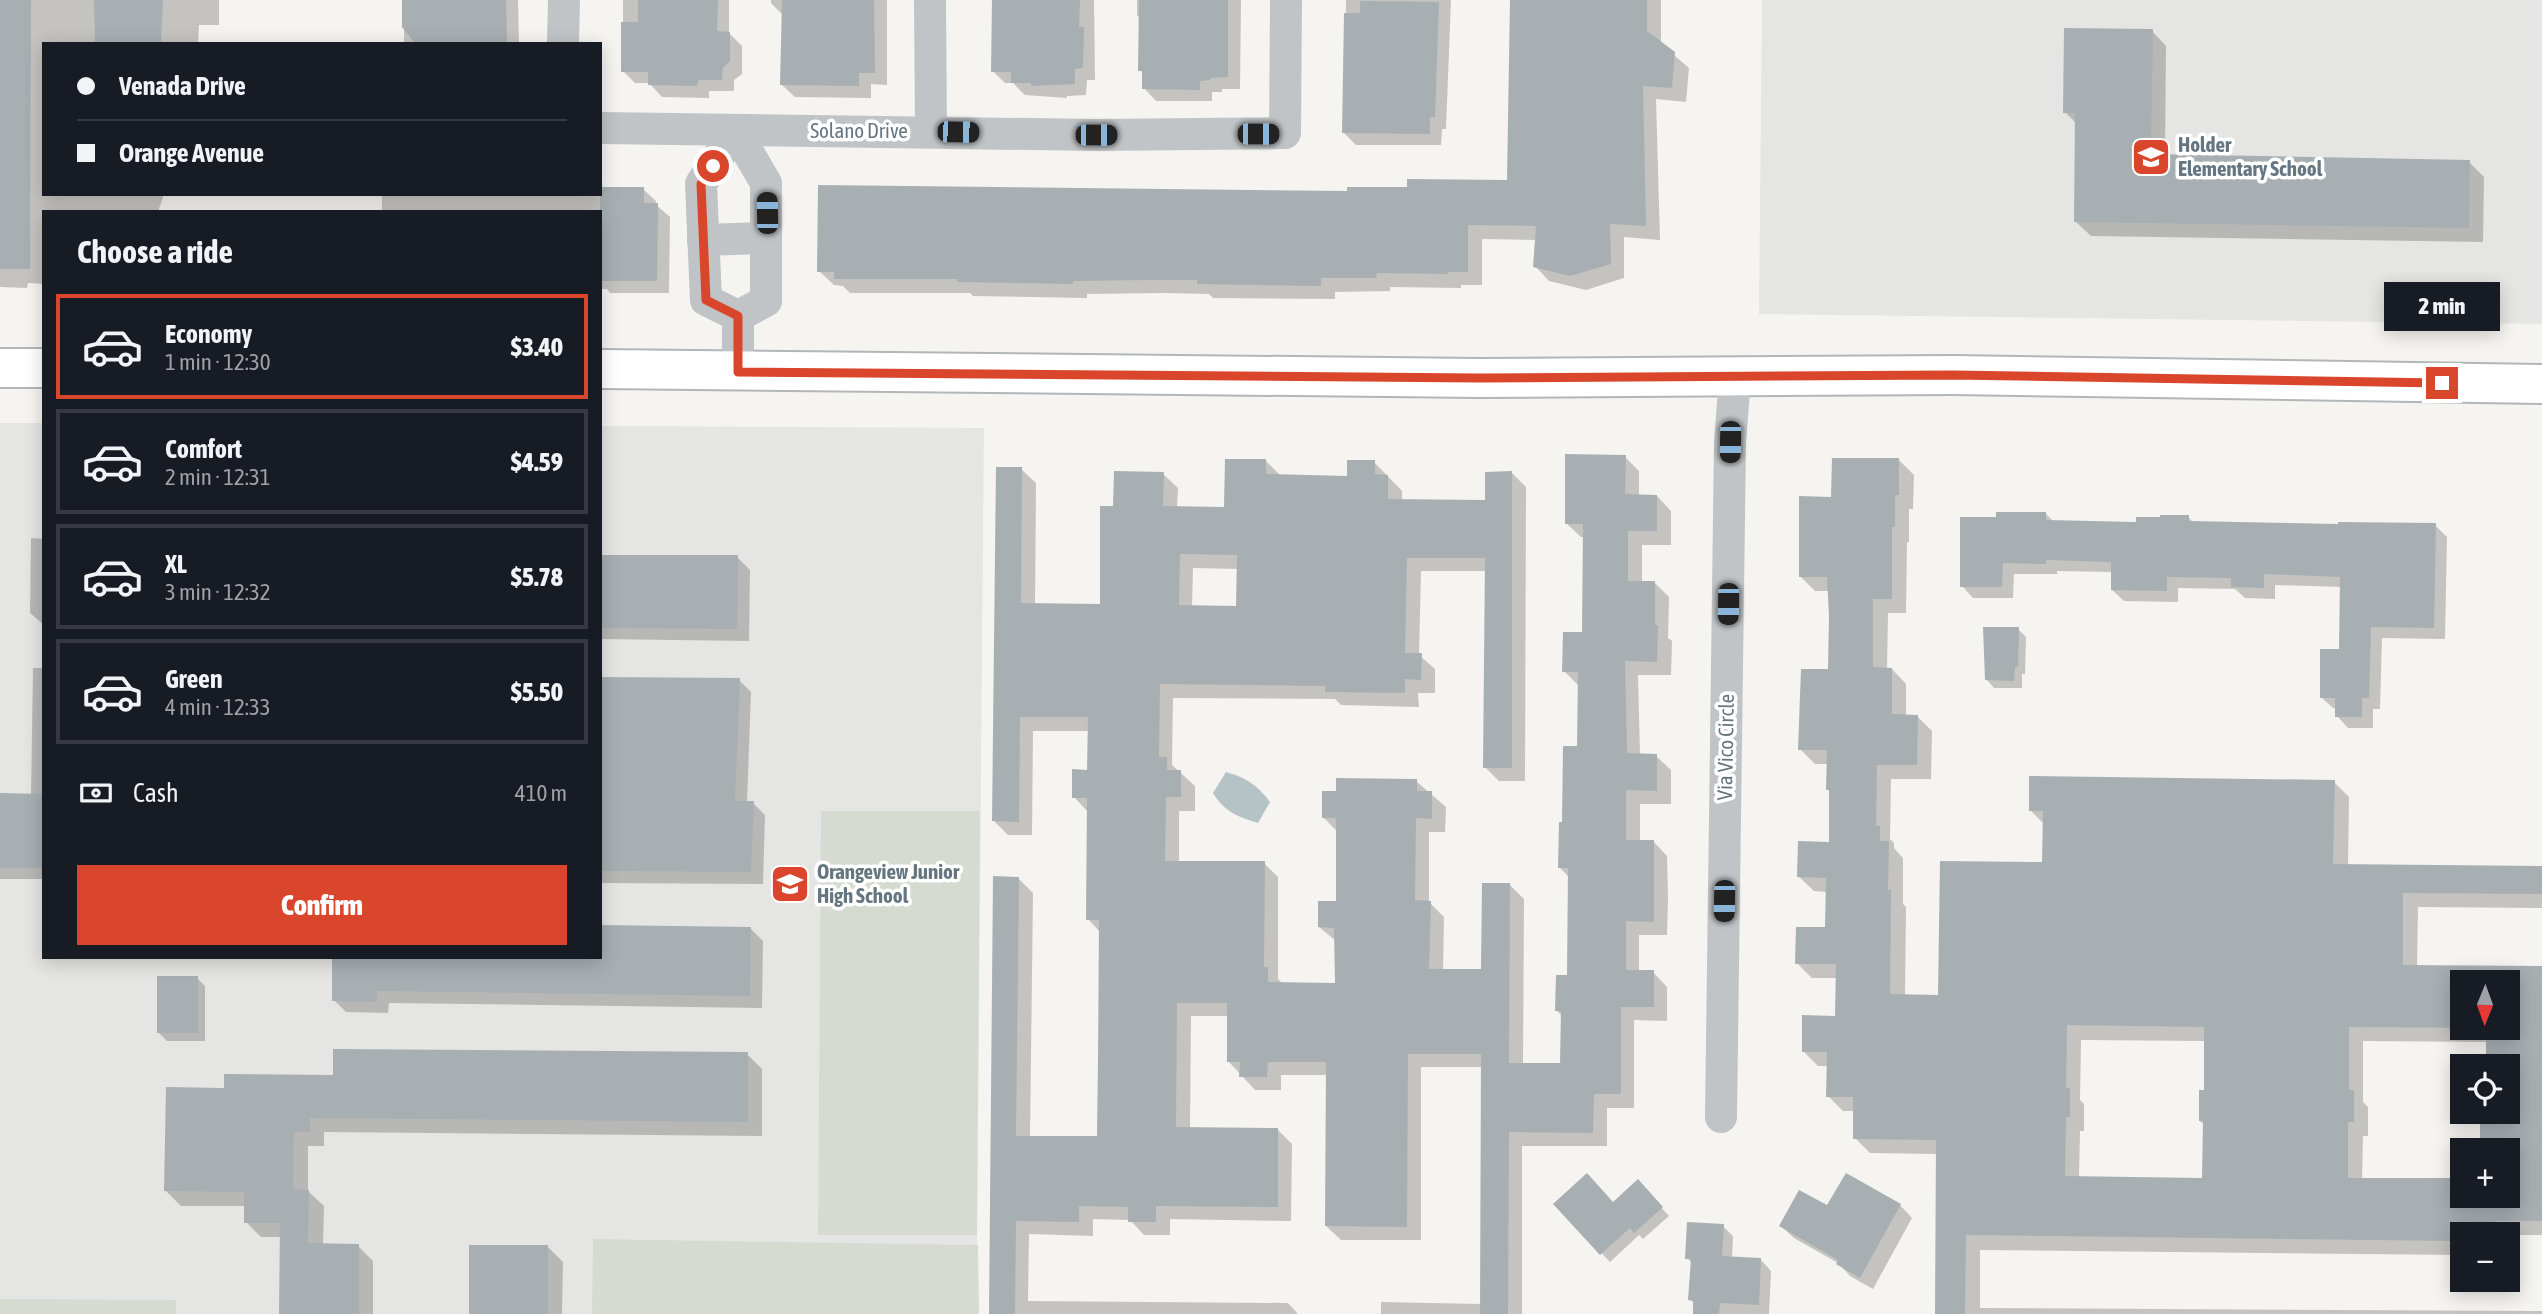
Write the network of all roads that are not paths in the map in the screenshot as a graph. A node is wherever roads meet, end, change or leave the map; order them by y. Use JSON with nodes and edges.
{"nodes":[{"id":1,"x":564,"y":0,"type":"edge"},
{"id":2,"x":930,"y":0,"type":"edge"},
{"id":3,"x":1286,"y":0,"type":"edge"},
{"id":4,"x":563,"y":42,"type":"edge"},
{"id":5,"x":602,"y":128,"type":"edge"},
{"id":6,"x":735,"y":130,"type":"junction"},
{"id":7,"x":931,"y":131,"type":"junction"},
{"id":8,"x":766,"y":238,"type":"junction"},
{"id":9,"x":703,"y":240,"type":"junction"},
{"id":10,"x":738,"y":316,"type":"junction"},
{"id":11,"x":0,"y":368,"type":"edge"},
{"id":12,"x":42,"y":368,"type":"edge"},
{"id":13,"x":602,"y":369,"type":"edge"},
{"id":14,"x":738,"y":372,"type":"junction"},
{"id":15,"x":1735,"y":378,"type":"junction"},
{"id":16,"x":2542,"y":384,"type":"edge"},
{"id":17,"x":1721,"y":1117,"type":"dead end"}],
"edges":[{"from":1,"to":4,"type":"street"},
{"from":2,"to":7,"type":"street"},
{"from":3,"to":7,"type":"street","name":"Solano Drive"},
{"from":5,"to":6,"type":"street","name":"Solano Drive"},
{"from":6,"to":7,"type":"street","name":"Solano Drive"},
{"from":6,"to":8,"type":"street"},
{"from":6,"to":9,"type":"street"},
{"from":8,"to":9,"type":"street"},
{"from":8,"to":10,"type":"street"},
{"from":9,"to":10,"type":"street"},
{"from":10,"to":14,"type":"street"},
{"from":11,"to":12,"type":"main road"},
{"from":13,"to":14,"type":"main road"},
{"from":14,"to":15,"type":"main road"},
{"from":15,"to":16,"type":"main road"},
{"from":15,"to":17,"type":"street","name":"Via Vico Circle"}]}
